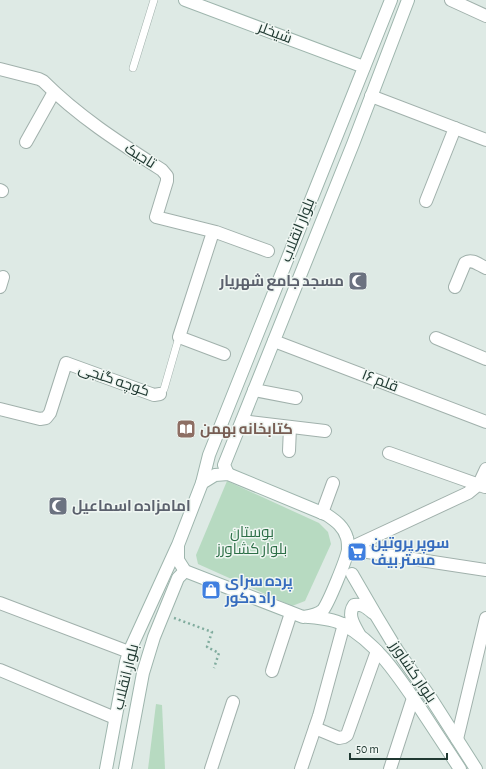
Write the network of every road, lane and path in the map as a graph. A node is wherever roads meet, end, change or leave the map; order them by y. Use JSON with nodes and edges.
{"nodes":[{"id":1,"x":154,"y":0,"type":"edge"},
{"id":2,"x":185,"y":0,"type":"edge"},
{"id":3,"x":391,"y":0,"type":"edge"},
{"id":4,"x":408,"y":0,"type":"edge"},
{"id":5,"x":451,"y":0,"type":"edge"},
{"id":6,"x":211,"y":4,"type":"edge"},
{"id":7,"x":486,"y":16,"type":"edge"},
{"id":8,"x":364,"y":67,"type":"junction"},
{"id":9,"x":133,"y":68,"type":"dead end"},
{"id":10,"x":0,"y":69,"type":"edge"},
{"id":11,"x":54,"y":92,"type":"junction"},
{"id":12,"x":371,"y":96,"type":"junction"},
{"id":13,"x":455,"y":128,"type":"junction"},
{"id":14,"x":486,"y":140,"type":"edge"},
{"id":15,"x":26,"y":142,"type":"dead end"},
{"id":16,"x":426,"y":201,"type":"dead end"},
{"id":17,"x":302,"y":222,"type":"junction"},
{"id":18,"x":319,"y":228,"type":"junction"},
{"id":19,"x":213,"y":232,"type":"junction"},
{"id":20,"x":268,"y":251,"type":"dead end"},
{"id":21,"x":486,"y":268,"type":"edge"},
{"id":22,"x":455,"y":286,"type":"dead end"},
{"id":23,"x":179,"y":337,"type":"junction"},
{"id":24,"x":436,"y":338,"type":"dead end"},
{"id":25,"x":274,"y":341,"type":"junction"},
{"id":26,"x":224,"y":354,"type":"dead end"},
{"id":27,"x":486,"y":358,"type":"edge"},
{"id":28,"x":254,"y":390,"type":"junction"},
{"id":29,"x":160,"y":394,"type":"joint"},
{"id":30,"x":296,"y":398,"type":"dead end"},
{"id":31,"x":0,"y":409,"type":"edge"},
{"id":32,"x":242,"y":421,"type":"junction"},
{"id":33,"x":486,"y":422,"type":"edge"},
{"id":34,"x":290,"y":427,"type":"junction"},
{"id":35,"x":325,"y":431,"type":"dead end"},
{"id":36,"x":289,"y":451,"type":"dead end"},
{"id":37,"x":389,"y":453,"type":"dead end"},
{"id":38,"x":486,"y":469,"type":"edge"},
{"id":39,"x":228,"y":474,"type":"junction"},
{"id":40,"x":202,"y":483,"type":"junction"},
{"id":41,"x":333,"y":483,"type":"dead end"},
{"id":42,"x":484,"y":484,"type":"edge"},
{"id":43,"x":322,"y":513,"type":"junction"},
{"id":44,"x":178,"y":545,"type":"junction"},
{"id":45,"x":348,"y":549,"type":"junction"},
{"id":46,"x":486,"y":570,"type":"edge"},
{"id":47,"x":185,"y":571,"type":"junction"},
{"id":48,"x":352,"y":574,"type":"dead end"},
{"id":49,"x":0,"y":603,"type":"edge"},
{"id":50,"x":291,"y":612,"type":"junction"},
{"id":51,"x":163,"y":614,"type":"junction"},
{"id":52,"x":303,"y":617,"type":"junction"},
{"id":53,"x":376,"y":617,"type":"junction"},
{"id":54,"x":486,"y":618,"type":"edge"},
{"id":55,"x":344,"y":624,"type":"junction"},
{"id":56,"x":359,"y":634,"type":"junction"},
{"id":57,"x":377,"y":650,"type":"junction"},
{"id":58,"x":129,"y":652,"type":"junction"},
{"id":59,"x":481,"y":661,"type":"edge"},
{"id":60,"x":214,"y":668,"type":"dead end"},
{"id":61,"x":0,"y":670,"type":"edge"},
{"id":62,"x":272,"y":671,"type":"dead end"},
{"id":63,"x":413,"y":698,"type":"junction"},
{"id":64,"x":233,"y":702,"type":"dead end"},
{"id":65,"x":115,"y":718,"type":"junction"},
{"id":66,"x":315,"y":728,"type":"junction"},
{"id":67,"x":457,"y":739,"type":"junction"},
{"id":68,"x":106,"y":769,"type":"edge"},
{"id":69,"x":125,"y":769,"type":"edge"},
{"id":70,"x":211,"y":769,"type":"edge"},
{"id":71,"x":301,"y":769,"type":"edge"},
{"id":72,"x":390,"y":769,"type":"edge"},
{"id":73,"x":460,"y":769,"type":"edge"},
{"id":74,"x":476,"y":769,"type":"edge"}],
"edges":[{"from":1,"to":9,"type":"lane"},
{"from":2,"to":6,"type":"street","name":"شیخلر"},
{"from":3,"to":8,"type":"street","name":"بلوار انقلاب"},
{"from":4,"to":12,"type":"street","name":"بلوار انقلاب"},
{"from":5,"to":7,"type":"street"},
{"from":6,"to":8,"type":"street","name":"شیخلر"},
{"from":8,"to":17,"type":"street","name":"بلوار انقلاب"},
{"from":10,"to":11,"type":"street","name":"تاجیک"},
{"from":11,"to":15,"type":"street"},
{"from":11,"to":19,"type":"street","name":"تاجیک"},
{"from":12,"to":13,"type":"street"},
{"from":12,"to":18,"type":"street","name":"بلوار انقلاب"},
{"from":13,"to":14,"type":"street"},
{"from":13,"to":16,"type":"street"},
{"from":17,"to":18,"type":"street"},
{"from":17,"to":40,"type":"street","name":"بلوار انقلاب"},
{"from":18,"to":25,"type":"street","name":"بلوار انقلاب"},
{"from":19,"to":20,"type":"street","name":"تاجیک"},
{"from":19,"to":23,"type":"street"},
{"from":21,"to":22,"type":"street"},
{"from":23,"to":26,"type":"street"},
{"from":23,"to":29,"type":"lane","name":"کوچه گنجی"},
{"from":24,"to":27,"type":"street"},
{"from":25,"to":28,"type":"street","name":"بلوار انقلاب"},
{"from":25,"to":33,"type":"street","name":"قلم ۱۶"},
{"from":28,"to":30,"type":"street"},
{"from":28,"to":32,"type":"street","name":"بلوار انقلاب"},
{"from":29,"to":31,"type":"street","name":"کوچه گنجی"},
{"from":32,"to":34,"type":"street"},
{"from":32,"to":39,"type":"street","name":"بلوار انقلاب"},
{"from":34,"to":35,"type":"street"},
{"from":34,"to":36,"type":"street"},
{"from":37,"to":42,"type":"street"},
{"from":38,"to":42,"type":"street"},
{"from":39,"to":40,"type":"street"},
{"from":39,"to":43,"type":"street"},
{"from":40,"to":44,"type":"street","name":"بلوار انقلاب"},
{"from":41,"to":43,"type":"street"},
{"from":42,"to":45,"type":"street"},
{"from":43,"to":45,"type":"street"},
{"from":44,"to":47,"type":"street"},
{"from":44,"to":58,"type":"street","name":"بلوار انقلاب"},
{"from":45,"to":46,"type":"street"},
{"from":45,"to":52,"type":"street"},
{"from":47,"to":50,"type":"street","name":"بلوار کشاورز"},
{"from":47,"to":51,"type":"street","name":"بلوار انقلاب"},
{"from":48,"to":53,"type":"street","name":"بلوار کشاورز"},
{"from":49,"to":58,"type":"street"},
{"from":50,"to":52,"type":"street","name":"بلوار کشاورز"},
{"from":50,"to":62,"type":"street"},
{"from":51,"to":60,"type":"path"},
{"from":51,"to":69,"type":"street","name":"بلوار انقلاب"},
{"from":52,"to":55,"type":"street","name":"بلوار کشاورز"},
{"from":53,"to":56,"type":"street"},
{"from":53,"to":67,"type":"street","name":"بلوار کشاورز"},
{"from":54,"to":59,"type":"street"},
{"from":55,"to":56,"type":"street","name":"بلوار کشاورز"},
{"from":55,"to":66,"type":"street"},
{"from":56,"to":57,"type":"street","name":"بلوار کشاورز"},
{"from":57,"to":63,"type":"street","name":"بلوار کشاورز"},
{"from":57,"to":66,"type":"street"},
{"from":58,"to":65,"type":"street","name":"بلوار انقلاب"},
{"from":59,"to":67,"type":"street"},
{"from":61,"to":65,"type":"street"},
{"from":63,"to":72,"type":"street"},
{"from":63,"to":73,"type":"street","name":"بلوار کشاورز"},
{"from":64,"to":70,"type":"street"},
{"from":65,"to":68,"type":"street","name":"بلوار انقلاب"},
{"from":66,"to":71,"type":"street"},
{"from":67,"to":74,"type":"street","name":"بلوار کشاورز"}]}
